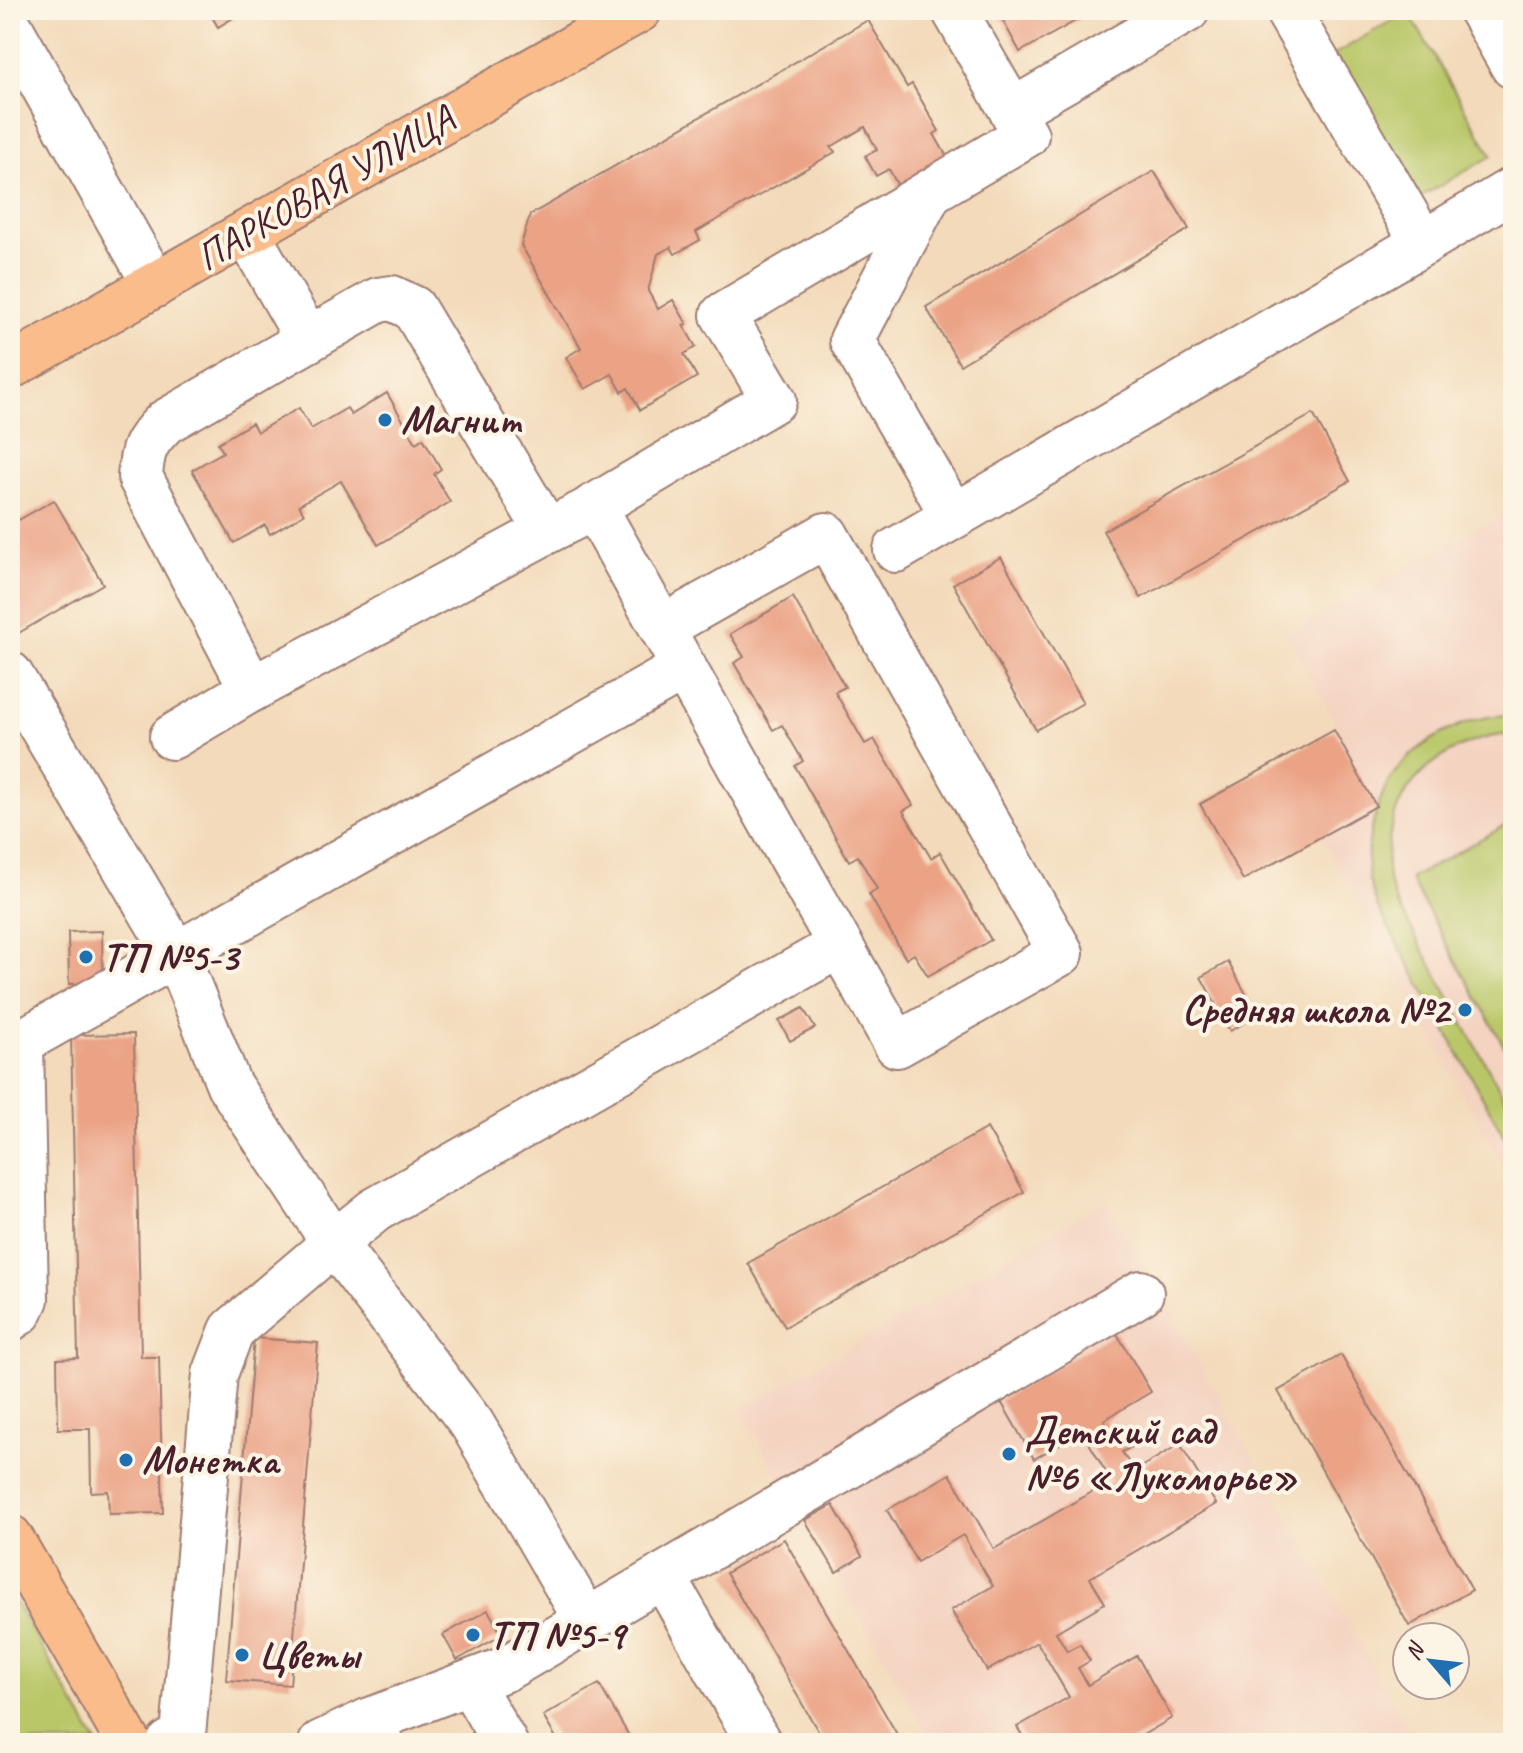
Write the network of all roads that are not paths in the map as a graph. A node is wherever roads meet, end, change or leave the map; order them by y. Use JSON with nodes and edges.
{"nodes":[{"id":1,"x":37,"y":10,"type":"edge"},
{"id":2,"x":639,"y":10,"type":"edge"},
{"id":3,"x":954,"y":10,"type":"edge"},
{"id":4,"x":1187,"y":10,"type":"edge"},
{"id":5,"x":1287,"y":10,"type":"edge"},
{"id":6,"x":1481,"y":10,"type":"edge"},
{"id":7,"x":10,"y":26,"type":"edge"},
{"id":8,"x":1513,"y":66,"type":"edge"},
{"id":9,"x":1012,"y":111,"type":"junction"},
{"id":10,"x":930,"y":192,"type":"junction"},
{"id":11,"x":1510,"y":198,"type":"edge"},
{"id":12,"x":247,"y":233,"type":"junction"},
{"id":13,"x":1423,"y":243,"type":"junction"},
{"id":14,"x":155,"y":285,"type":"junction"},
{"id":15,"x":308,"y":340,"type":"junction"},
{"id":16,"x":10,"y":367,"type":"edge"},
{"id":17,"x":594,"y":506,"type":"junction"},
{"id":18,"x":953,"y":516,"type":"junction"},
{"id":19,"x":547,"y":531,"type":"junction"},
{"id":20,"x":896,"y":550,"type":"dead end"},
{"id":21,"x":662,"y":628,"type":"junction"},
{"id":22,"x":684,"y":668,"type":"junction"},
{"id":23,"x":10,"y":674,"type":"edge"},
{"id":24,"x":252,"y":689,"type":"junction"},
{"id":25,"x":172,"y":737,"type":"dead end"},
{"id":26,"x":840,"y":945,"type":"junction"},
{"id":27,"x":176,"y":954,"type":"junction"},
{"id":28,"x":334,"y":1243,"type":"junction"},
{"id":29,"x":1141,"y":1293,"type":"dead end"},
{"id":30,"x":10,"y":1319,"type":"edge"},
{"id":31,"x":10,"y":1537,"type":"edge"},
{"id":32,"x":663,"y":1576,"type":"junction"},
{"id":33,"x":587,"y":1621,"type":"junction"},
{"id":34,"x":470,"y":1683,"type":"junction"},
{"id":35,"x":374,"y":1732,"type":"edge"},
{"id":36,"x":129,"y":1743,"type":"edge"},
{"id":37,"x":169,"y":1743,"type":"edge"},
{"id":38,"x":321,"y":1743,"type":"edge"},
{"id":39,"x":505,"y":1743,"type":"edge"},
{"id":40,"x":759,"y":1743,"type":"edge"}],
"edges":[{"from":1,"to":7,"type":"lane"},
{"from":2,"to":12,"type":"main road","name":"ПАРКОВАЯ УЛИЦА"},
{"from":3,"to":9,"type":"lane"},
{"from":4,"to":9,"type":"lane"},
{"from":5,"to":13,"type":"lane"},
{"from":6,"to":8,"type":"lane"},
{"from":7,"to":14,"type":"lane"},
{"from":9,"to":10,"type":"lane"},
{"from":10,"to":17,"type":"lane"},
{"from":10,"to":18,"type":"lane"},
{"from":11,"to":13,"type":"lane"},
{"from":12,"to":14,"type":"main road","name":"ПАРКОВАЯ УЛИЦА"},
{"from":12,"to":15,"type":"lane"},
{"from":13,"to":18,"type":"lane"},
{"from":14,"to":16,"type":"main road","name":"ПАРКОВАЯ УЛИЦА"},
{"from":15,"to":19,"type":"lane"},
{"from":15,"to":24,"type":"lane"},
{"from":17,"to":19,"type":"lane"},
{"from":17,"to":21,"type":"lane"},
{"from":18,"to":20,"type":"lane"},
{"from":19,"to":24,"type":"lane"},
{"from":21,"to":22,"type":"lane"},
{"from":21,"to":26,"type":"lane"},
{"from":22,"to":26,"type":"lane"},
{"from":22,"to":27,"type":"lane"},
{"from":23,"to":27,"type":"lane"},
{"from":24,"to":25,"type":"lane"},
{"from":26,"to":28,"type":"lane"},
{"from":27,"to":28,"type":"lane"},
{"from":27,"to":30,"type":"lane"},
{"from":28,"to":33,"type":"lane"},
{"from":28,"to":37,"type":"lane"},
{"from":29,"to":32,"type":"lane"},
{"from":31,"to":36,"type":"main road"},
{"from":32,"to":33,"type":"lane"},
{"from":32,"to":40,"type":"lane"},
{"from":33,"to":34,"type":"lane"},
{"from":34,"to":35,"type":"lane"},
{"from":34,"to":39,"type":"lane"},
{"from":35,"to":38,"type":"lane"}]}
